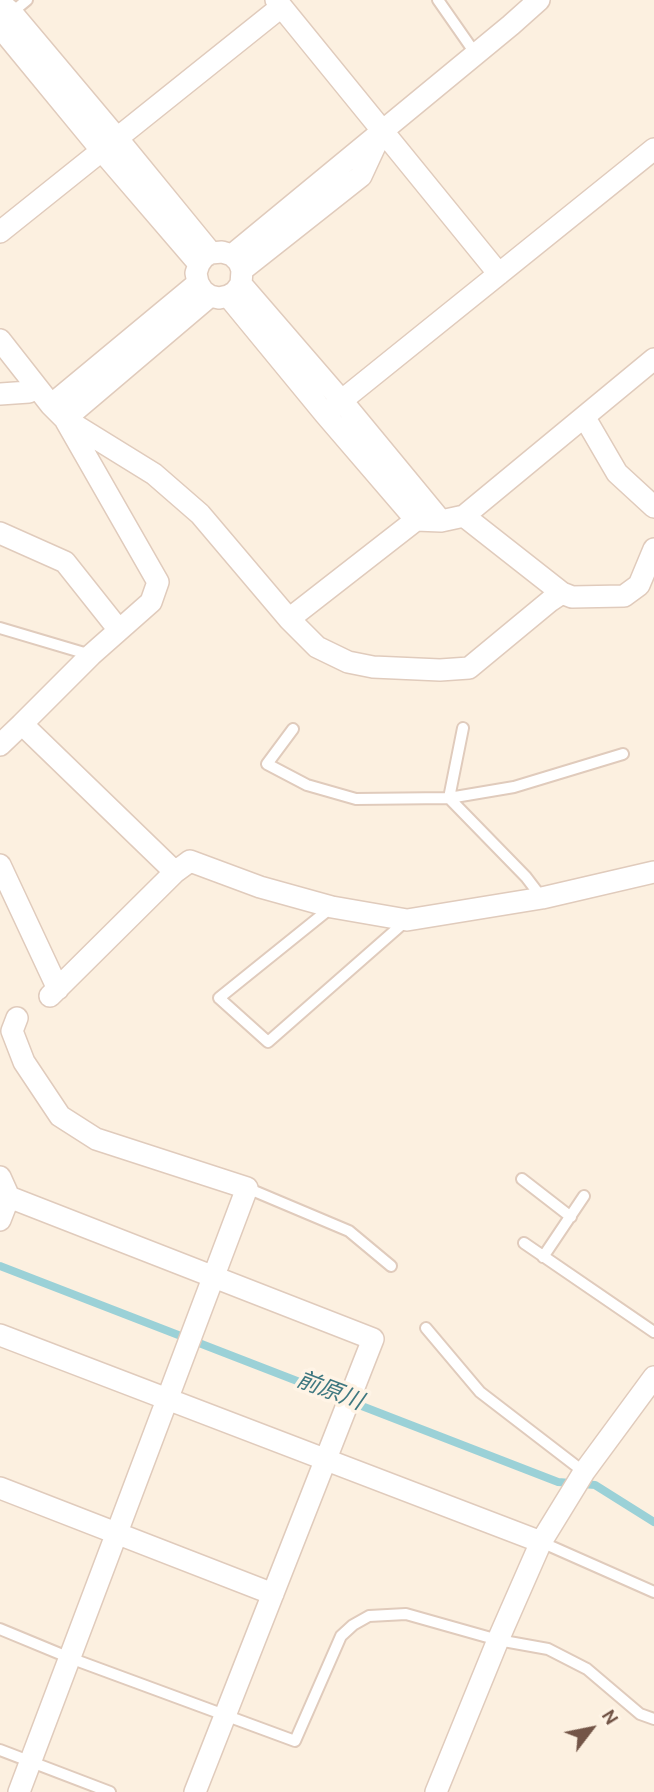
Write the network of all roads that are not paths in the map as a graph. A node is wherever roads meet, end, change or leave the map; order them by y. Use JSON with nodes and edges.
{"nodes":[{"id":1,"x":438,"y":0,"type":"edge"},
{"id":2,"x":539,"y":0,"type":"edge"},
{"id":3,"x":279,"y":3,"type":"edge"},
{"id":4,"x":8,"y":13,"type":"edge"},
{"id":5,"x":475,"y":54,"type":"junction"},
{"id":6,"x":382,"y":130,"type":"junction"},
{"id":7,"x":110,"y":144,"type":"junction"},
{"id":8,"x":654,"y":149,"type":"edge"},
{"id":9,"x":0,"y":232,"type":"edge"},
{"id":10,"x":499,"y":274,"type":"junction"},
{"id":11,"x":220,"y":275,"type":"junction"},
{"id":12,"x":0,"y":340,"type":"edge"},
{"id":13,"x":654,"y":359,"type":"edge"},
{"id":14,"x":36,"y":387,"type":"junction"},
{"id":15,"x":0,"y":394,"type":"edge"},
{"id":16,"x":333,"y":408,"type":"junction"},
{"id":17,"x":58,"y":412,"type":"junction"},
{"id":18,"x":585,"y":418,"type":"junction"},
{"id":19,"x":654,"y":507,"type":"edge"},
{"id":20,"x":464,"y":516,"type":"junction"},
{"id":21,"x":416,"y":520,"type":"junction"},
{"id":22,"x":441,"y":521,"type":"junction"},
{"id":23,"x":0,"y":533,"type":"edge"},
{"id":24,"x":654,"y":549,"type":"edge"},
{"id":25,"x":562,"y":593,"type":"junction"},
{"id":26,"x":289,"y":620,"type":"junction"},
{"id":27,"x":0,"y":628,"type":"edge"},
{"id":28,"x":119,"y":630,"type":"junction"},
{"id":29,"x":91,"y":655,"type":"junction"},
{"id":30,"x":22,"y":724,"type":"junction"},
{"id":31,"x":463,"y":728,"type":"dead end"},
{"id":32,"x":293,"y":729,"type":"dead end"},
{"id":33,"x":0,"y":745,"type":"edge"},
{"id":34,"x":623,"y":754,"type":"dead end"},
{"id":35,"x":449,"y":798,"type":"junction"},
{"id":36,"x":0,"y":865,"type":"edge"},
{"id":37,"x":175,"y":872,"type":"junction"},
{"id":38,"x":654,"y":872,"type":"edge"},
{"id":39,"x":542,"y":898,"type":"junction"},
{"id":40,"x":332,"y":907,"type":"junction"},
{"id":41,"x":407,"y":920,"type":"junction"},
{"id":42,"x":17,"y":1018,"type":"dead end"},
{"id":43,"x":0,"y":1177,"type":"edge"},
{"id":44,"x":522,"y":1179,"type":"dead end"},
{"id":45,"x":247,"y":1188,"type":"junction"},
{"id":46,"x":584,"y":1196,"type":"dead end"},
{"id":47,"x":9,"y":1197,"type":"junction"},
{"id":48,"x":570,"y":1217,"type":"junction"},
{"id":49,"x":0,"y":1220,"type":"edge"},
{"id":50,"x":524,"y":1243,"type":"dead end"},
{"id":51,"x":544,"y":1257,"type":"junction"},
{"id":52,"x":391,"y":1266,"type":"dead end"},
{"id":53,"x":213,"y":1278,"type":"junction"},
{"id":54,"x":426,"y":1328,"type":"dead end"},
{"id":55,"x":654,"y":1332,"type":"edge"},
{"id":56,"x":0,"y":1335,"type":"edge"},
{"id":57,"x":651,"y":1386,"type":"edge"},
{"id":58,"x":167,"y":1399,"type":"junction"},
{"id":59,"x":326,"y":1459,"type":"junction"},
{"id":60,"x":584,"y":1472,"type":"junction"},
{"id":61,"x":0,"y":1488,"type":"edge"},
{"id":62,"x":117,"y":1534,"type":"junction"},
{"id":63,"x":541,"y":1542,"type":"junction"},
{"id":64,"x":654,"y":1592,"type":"edge"},
{"id":65,"x":273,"y":1594,"type":"junction"},
{"id":66,"x":0,"y":1629,"type":"edge"},
{"id":67,"x":498,"y":1640,"type":"junction"},
{"id":68,"x":70,"y":1658,"type":"junction"},
{"id":69,"x":225,"y":1715,"type":"junction"},
{"id":70,"x":654,"y":1719,"type":"edge"},
{"id":71,"x":0,"y":1750,"type":"edge"},
{"id":72,"x":31,"y":1763,"type":"junction"},
{"id":73,"x":19,"y":1792,"type":"edge"},
{"id":74,"x":110,"y":1792,"type":"edge"},
{"id":75,"x":195,"y":1792,"type":"edge"},
{"id":76,"x":436,"y":1792,"type":"edge"}],
"edges":[{"from":1,"to":5,"type":"lane"},
{"from":2,"to":5,"type":"street"},
{"from":3,"to":6,"type":"street"},
{"from":3,"to":7,"type":"street"},
{"from":4,"to":7,"type":"street"},
{"from":5,"to":6,"type":"street"},
{"from":6,"to":10,"type":"street"},
{"from":6,"to":11,"type":"street"},
{"from":7,"to":9,"type":"street"},
{"from":7,"to":11,"type":"street"},
{"from":8,"to":10,"type":"street"},
{"from":10,"to":16,"type":"street"},
{"from":11,"to":16,"type":"street"},
{"from":11,"to":17,"type":"street"},
{"from":12,"to":14,"type":"street"},
{"from":13,"to":18,"type":"street"},
{"from":14,"to":15,"type":"street"},
{"from":14,"to":17,"type":"street"},
{"from":16,"to":21,"type":"street"},
{"from":16,"to":22,"type":"street"},
{"from":17,"to":26,"type":"street"},
{"from":17,"to":28,"type":"street"},
{"from":18,"to":19,"type":"street"},
{"from":18,"to":20,"type":"street"},
{"from":20,"to":22,"type":"street"},
{"from":20,"to":25,"type":"street"},
{"from":21,"to":22,"type":"street"},
{"from":21,"to":26,"type":"street"},
{"from":23,"to":28,"type":"street"},
{"from":24,"to":25,"type":"street"},
{"from":25,"to":26,"type":"street"},
{"from":27,"to":29,"type":"lane"},
{"from":28,"to":29,"type":"street"},
{"from":29,"to":30,"type":"street"},
{"from":30,"to":33,"type":"street"},
{"from":30,"to":37,"type":"street"},
{"from":31,"to":35,"type":"lane"},
{"from":32,"to":35,"type":"lane"},
{"from":34,"to":35,"type":"lane"},
{"from":35,"to":39,"type":"lane"},
{"from":36,"to":37,"type":"street"},
{"from":37,"to":40,"type":"street"},
{"from":38,"to":39,"type":"street"},
{"from":39,"to":41,"type":"street"},
{"from":40,"to":41,"type":"street"},
{"from":40,"to":41,"type":"lane"},
{"from":42,"to":45,"type":"street"},
{"from":43,"to":47,"type":"street"},
{"from":44,"to":48,"type":"lane"},
{"from":45,"to":52,"type":"lane"},
{"from":45,"to":53,"type":"street"},
{"from":46,"to":48,"type":"lane"},
{"from":47,"to":49,"type":"street"},
{"from":47,"to":53,"type":"street"},
{"from":48,"to":51,"type":"lane"},
{"from":50,"to":51,"type":"lane"},
{"from":51,"to":55,"type":"lane"},
{"from":53,"to":58,"type":"street"},
{"from":53,"to":59,"type":"street"},
{"from":54,"to":60,"type":"lane"},
{"from":56,"to":58,"type":"street"},
{"from":57,"to":60,"type":"street"},
{"from":58,"to":59,"type":"street"},
{"from":58,"to":62,"type":"street"},
{"from":59,"to":63,"type":"street"},
{"from":59,"to":65,"type":"street"},
{"from":60,"to":63,"type":"street"},
{"from":61,"to":62,"type":"street"},
{"from":62,"to":65,"type":"street"},
{"from":62,"to":68,"type":"street"},
{"from":63,"to":64,"type":"lane"},
{"from":63,"to":67,"type":"street"},
{"from":65,"to":69,"type":"street"},
{"from":66,"to":68,"type":"lane"},
{"from":67,"to":69,"type":"lane"},
{"from":67,"to":70,"type":"lane"},
{"from":67,"to":76,"type":"street"},
{"from":68,"to":69,"type":"lane"},
{"from":68,"to":72,"type":"street"},
{"from":69,"to":75,"type":"street"},
{"from":71,"to":72,"type":"lane"},
{"from":72,"to":73,"type":"street"},
{"from":72,"to":74,"type":"lane"}]}
